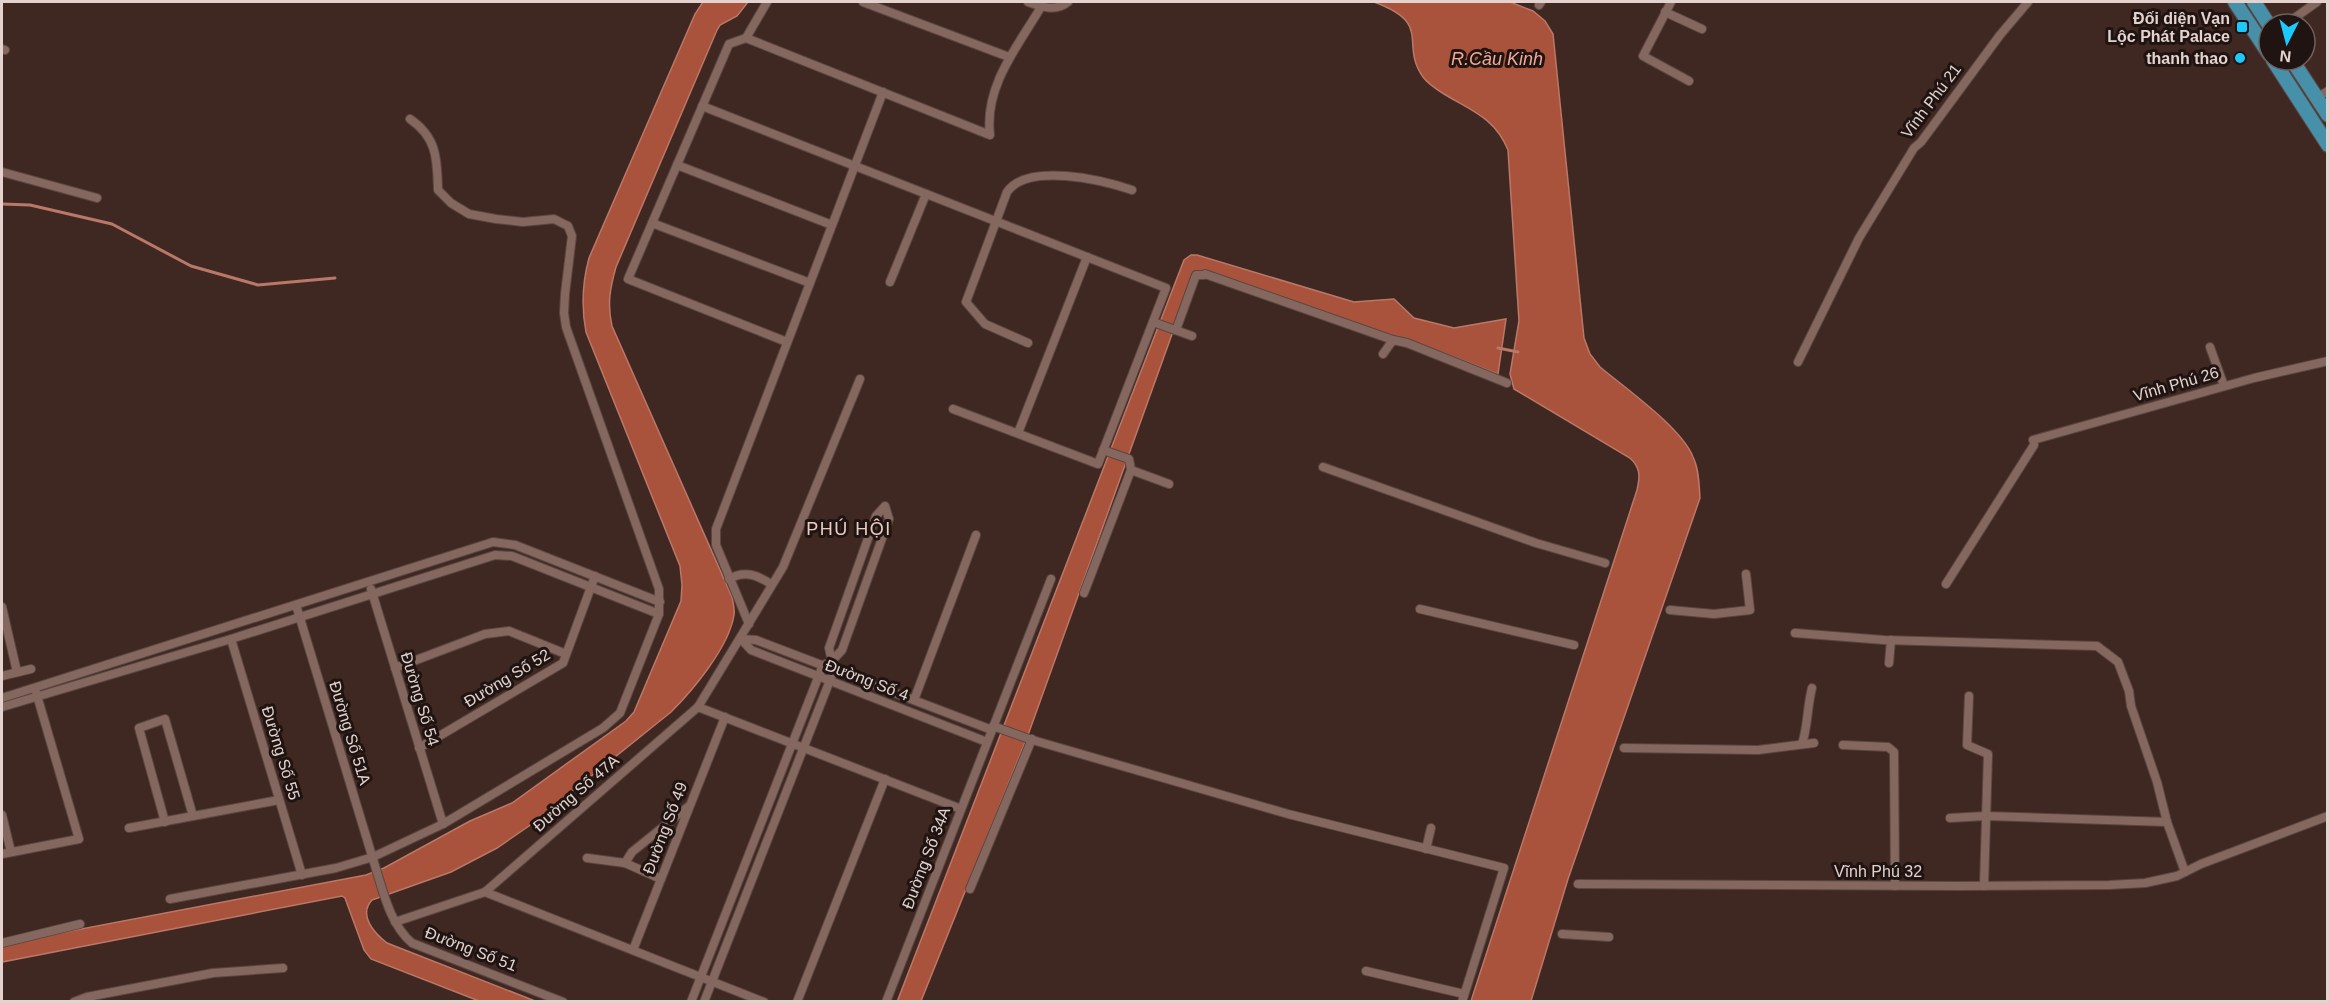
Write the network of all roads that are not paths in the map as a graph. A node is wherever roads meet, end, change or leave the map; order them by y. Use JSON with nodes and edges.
{"nodes":[{"id":1,"x":767,"y":2,"type":"edge"},
{"id":2,"x":863,"y":2,"type":"edge"},
{"id":3,"x":1028,"y":2,"type":"edge"},
{"id":4,"x":1068,"y":2,"type":"edge"},
{"id":5,"x":1671,"y":2,"type":"edge"},
{"id":6,"x":2028,"y":2,"type":"edge"},
{"id":7,"x":2235,"y":2,"type":"edge"},
{"id":8,"x":2317,"y":2,"type":"edge"},
{"id":9,"x":1041,"y":7,"type":"junction"},
{"id":10,"x":1665,"y":12,"type":"junction"},
{"id":11,"x":2303,"y":12,"type":"edge"},
{"id":12,"x":1702,"y":29,"type":"dead end"},
{"id":13,"x":2257,"y":36,"type":"edge"},
{"id":14,"x":746,"y":38,"type":"junction"},
{"id":15,"x":1009,"y":57,"type":"junction"},
{"id":16,"x":2281,"y":72,"type":"edge"},
{"id":17,"x":2303,"y":72,"type":"edge"},
{"id":18,"x":1689,"y":81,"type":"dead end"},
{"id":19,"x":883,"y":92,"type":"junction"},
{"id":20,"x":2322,"y":94,"type":"edge"},
{"id":21,"x":702,"y":106,"type":"junction"},
{"id":22,"x":2328,"y":115,"type":"edge"},
{"id":23,"x":410,"y":119,"type":"dead end"},
{"id":24,"x":2328,"y":145,"type":"edge"},
{"id":25,"x":677,"y":165,"type":"junction"},
{"id":26,"x":855,"y":166,"type":"junction"},
{"id":27,"x":2,"y":172,"type":"edge"},
{"id":28,"x":1132,"y":190,"type":"dead end"},
{"id":29,"x":926,"y":194,"type":"junction"},
{"id":30,"x":97,"y":198,"type":"dead end"},
{"id":31,"x":996,"y":221,"type":"junction"},
{"id":32,"x":652,"y":223,"type":"junction"},
{"id":33,"x":832,"y":225,"type":"junction"},
{"id":34,"x":1087,"y":257,"type":"junction"},
{"id":35,"x":890,"y":282,"type":"dead end"},
{"id":36,"x":810,"y":283,"type":"junction"},
{"id":37,"x":1155,"y":323,"type":"junction"},
{"id":38,"x":1175,"y":330,"type":"junction"},
{"id":39,"x":1192,"y":336,"type":"dead end"},
{"id":40,"x":1393,"y":340,"type":"junction"},
{"id":41,"x":787,"y":342,"type":"junction"},
{"id":42,"x":1028,"y":343,"type":"dead end"},
{"id":43,"x":2210,"y":348,"type":"dead end"},
{"id":44,"x":1383,"y":354,"type":"dead end"},
{"id":45,"x":2328,"y":361,"type":"edge"},
{"id":46,"x":1798,"y":362,"type":"dead end"},
{"id":47,"x":860,"y":380,"type":"dead end"},
{"id":48,"x":1507,"y":383,"type":"dead end"},
{"id":49,"x":2224,"y":386,"type":"junction"},
{"id":50,"x":953,"y":409,"type":"dead end"},
{"id":51,"x":1018,"y":433,"type":"junction"},
{"id":52,"x":1106,"y":451,"type":"junction"},
{"id":53,"x":1323,"y":467,"type":"dead end"},
{"id":54,"x":1131,"y":470,"type":"junction"},
{"id":55,"x":1169,"y":484,"type":"dead end"},
{"id":56,"x":976,"y":535,"type":"dead end"},
{"id":57,"x":1605,"y":563,"type":"dead end"},
{"id":58,"x":1746,"y":574,"type":"dead end"},
{"id":59,"x":594,"y":576,"type":"junction"},
{"id":60,"x":729,"y":579,"type":"junction"},
{"id":61,"x":1051,"y":579,"type":"dead end"},
{"id":62,"x":368,"y":582,"type":"junction"},
{"id":63,"x":771,"y":584,"type":"junction"},
{"id":64,"x":1946,"y":584,"type":"dead end"},
{"id":65,"x":590,"y":587,"type":"junction"},
{"id":66,"x":1084,"y":593,"type":"dead end"},
{"id":67,"x":372,"y":594,"type":"junction"},
{"id":68,"x":660,"y":602,"type":"junction"},
{"id":69,"x":296,"y":605,"type":"junction"},
{"id":70,"x":2,"y":607,"type":"edge"},
{"id":71,"x":1420,"y":609,"type":"dead end"},
{"id":72,"x":1670,"y":610,"type":"dead end"},
{"id":73,"x":659,"y":614,"type":"junction"},
{"id":74,"x":300,"y":617,"type":"junction"},
{"id":75,"x":749,"y":624,"type":"junction"},
{"id":76,"x":1795,"y":633,"type":"dead end"},
{"id":77,"x":231,"y":639,"type":"junction"},
{"id":78,"x":741,"y":639,"type":"junction"},
{"id":79,"x":1891,"y":640,"type":"junction"},
{"id":80,"x":1574,"y":645,"type":"dead end"},
{"id":81,"x":566,"y":654,"type":"junction"},
{"id":82,"x":1889,"y":663,"type":"dead end"},
{"id":83,"x":830,"y":666,"type":"junction"},
{"id":84,"x":395,"y":668,"type":"junction"},
{"id":85,"x":31,"y":669,"type":"dead end"},
{"id":86,"x":17,"y":672,"type":"junction"},
{"id":87,"x":2,"y":676,"type":"edge"},
{"id":88,"x":819,"y":677,"type":"junction"},
{"id":89,"x":830,"y":681,"type":"junction"},
{"id":90,"x":1812,"y":688,"type":"dead end"},
{"id":91,"x":36,"y":693,"type":"junction"},
{"id":92,"x":1969,"y":696,"type":"dead end"},
{"id":93,"x":2,"y":698,"type":"edge"},
{"id":94,"x":914,"y":700,"type":"junction"},
{"id":95,"x":699,"y":706,"type":"junction"},
{"id":96,"x":2,"y":707,"type":"edge"},
{"id":97,"x":725,"y":717,"type":"junction"},
{"id":98,"x":995,"y":728,"type":"junction"},
{"id":99,"x":1030,"y":739,"type":"junction"},
{"id":100,"x":987,"y":742,"type":"junction"},
{"id":101,"x":792,"y":743,"type":"junction"},
{"id":102,"x":1814,"y":743,"type":"dead end"},
{"id":103,"x":1802,"y":744,"type":"junction"},
{"id":104,"x":1843,"y":745,"type":"dead end"},
{"id":105,"x":419,"y":748,"type":"junction"},
{"id":106,"x":804,"y":748,"type":"junction"},
{"id":107,"x":1624,"y":748,"type":"dead end"},
{"id":108,"x":885,"y":779,"type":"junction"},
{"id":109,"x":279,"y":800,"type":"junction"},
{"id":110,"x":691,"y":804,"type":"junction"},
{"id":111,"x":961,"y":809,"type":"junction"},
{"id":112,"x":2,"y":815,"type":"edge"},
{"id":113,"x":193,"y":816,"type":"junction"},
{"id":114,"x":1986,"y":816,"type":"junction"},
{"id":115,"x":2328,"y":816,"type":"edge"},
{"id":116,"x":1950,"y":818,"type":"dead end"},
{"id":117,"x":165,"y":822,"type":"junction"},
{"id":118,"x":2167,"y":822,"type":"junction"},
{"id":119,"x":443,"y":824,"type":"junction"},
{"id":120,"x":129,"y":828,"type":"dead end"},
{"id":121,"x":1431,"y":828,"type":"dead end"},
{"id":122,"x":1426,"y":849,"type":"junction"},
{"id":123,"x":11,"y":852,"type":"junction"},
{"id":124,"x":2,"y":854,"type":"edge"},
{"id":125,"x":373,"y":858,"type":"junction"},
{"id":126,"x":587,"y":858,"type":"dead end"},
{"id":127,"x":625,"y":863,"type":"junction"},
{"id":128,"x":376,"y":869,"type":"joint"},
{"id":129,"x":2181,"y":874,"type":"junction"},
{"id":130,"x":302,"y":875,"type":"junction"},
{"id":131,"x":661,"y":879,"type":"junction"},
{"id":132,"x":1578,"y":884,"type":"dead end"},
{"id":133,"x":1895,"y":886,"type":"junction"},
{"id":134,"x":1984,"y":886,"type":"junction"},
{"id":135,"x":970,"y":889,"type":"dead end"},
{"id":136,"x":485,"y":892,"type":"junction"},
{"id":137,"x":170,"y":899,"type":"dead end"},
{"id":138,"x":395,"y":922,"type":"junction"},
{"id":139,"x":80,"y":924,"type":"dead end"},
{"id":140,"x":1562,"y":934,"type":"dead end"},
{"id":141,"x":1609,"y":937,"type":"dead end"},
{"id":142,"x":2,"y":943,"type":"edge"},
{"id":143,"x":633,"y":950,"type":"junction"},
{"id":144,"x":283,"y":968,"type":"dead end"},
{"id":145,"x":1366,"y":971,"type":"dead end"},
{"id":146,"x":701,"y":976,"type":"junction"},
{"id":147,"x":712,"y":981,"type":"junction"},
{"id":148,"x":1463,"y":998,"type":"edge"},
{"id":149,"x":74,"y":1002,"type":"edge"},
{"id":150,"x":563,"y":1002,"type":"edge"},
{"id":151,"x":691,"y":1002,"type":"edge"},
{"id":152,"x":704,"y":1002,"type":"edge"},
{"id":153,"x":764,"y":1002,"type":"edge"},
{"id":154,"x":797,"y":1002,"type":"edge"},
{"id":155,"x":886,"y":1002,"type":"edge"}],
"edges":[{"from":1,"to":14,"type":"street"},
{"from":2,"to":15,"type":"street"},
{"from":3,"to":9,"type":"street"},
{"from":4,"to":9,"type":"street"},
{"from":5,"to":10,"type":"street"},
{"from":6,"to":46,"type":"street","name":"Vĩnh Phú 21"},
{"from":7,"to":13,"type":"highway"},
{"from":8,"to":11,"type":"street"},
{"from":9,"to":15,"type":"street"},
{"from":10,"to":12,"type":"street"},
{"from":10,"to":18,"type":"street"},
{"from":14,"to":19,"type":"street"},
{"from":14,"to":21,"type":"street"},
{"from":15,"to":19,"type":"street"},
{"from":16,"to":24,"type":"highway"},
{"from":17,"to":20,"type":"highway"},
{"from":19,"to":26,"type":"street"},
{"from":20,"to":22,"type":"highway"},
{"from":21,"to":25,"type":"street"},
{"from":21,"to":26,"type":"street"},
{"from":23,"to":68,"type":"street"},
{"from":25,"to":32,"type":"street"},
{"from":25,"to":33,"type":"street"},
{"from":26,"to":29,"type":"street"},
{"from":26,"to":33,"type":"street"},
{"from":27,"to":30,"type":"street"},
{"from":28,"to":31,"type":"street"},
{"from":29,"to":31,"type":"street"},
{"from":29,"to":35,"type":"street"},
{"from":31,"to":34,"type":"street"},
{"from":31,"to":42,"type":"street"},
{"from":32,"to":36,"type":"street"},
{"from":32,"to":41,"type":"street"},
{"from":33,"to":36,"type":"street"},
{"from":34,"to":37,"type":"street"},
{"from":34,"to":51,"type":"street"},
{"from":36,"to":41,"type":"street"},
{"from":37,"to":38,"type":"street"},
{"from":37,"to":52,"type":"street"},
{"from":38,"to":39,"type":"street"},
{"from":38,"to":40,"type":"street"},
{"from":40,"to":44,"type":"street"},
{"from":40,"to":48,"type":"street"},
{"from":41,"to":60,"type":"street"},
{"from":43,"to":49,"type":"street"},
{"from":45,"to":49,"type":"street","name":"Vĩnh Phú 26"},
{"from":47,"to":63,"type":"street","name":"Đường Số 47A"},
{"from":49,"to":64,"type":"street","name":"Vĩnh Phú 26"},
{"from":50,"to":51,"type":"street"},
{"from":51,"to":52,"type":"street"},
{"from":52,"to":54,"type":"street"},
{"from":53,"to":57,"type":"street"},
{"from":54,"to":55,"type":"street"},
{"from":54,"to":66,"type":"street"},
{"from":56,"to":94,"type":"street"},
{"from":58,"to":72,"type":"street"},
{"from":59,"to":62,"type":"street"},
{"from":59,"to":65,"type":"street","name":"Đường Số 52"},
{"from":59,"to":68,"type":"street"},
{"from":60,"to":63,"type":"street"},
{"from":60,"to":75,"type":"street"},
{"from":61,"to":98,"type":"street","name":"Đường Số 34A"},
{"from":62,"to":67,"type":"street","name":"Đường Số 54"},
{"from":62,"to":69,"type":"street"},
{"from":63,"to":75,"type":"street","name":"Đường Số 47A"},
{"from":65,"to":67,"type":"street"},
{"from":65,"to":73,"type":"street"},
{"from":65,"to":81,"type":"street","name":"Đường Số 52"},
{"from":67,"to":74,"type":"street"},
{"from":67,"to":84,"type":"street","name":"Đường Số 54"},
{"from":68,"to":73,"type":"street"},
{"from":69,"to":74,"type":"street","name":"Đường Số 51A"},
{"from":69,"to":91,"type":"street"},
{"from":70,"to":86,"type":"street"},
{"from":71,"to":80,"type":"street"},
{"from":73,"to":119,"type":"street"},
{"from":74,"to":77,"type":"street"},
{"from":74,"to":125,"type":"street","name":"Đường Số 51A"},
{"from":75,"to":78,"type":"street","name":"Đường Số 47A"},
{"from":76,"to":79,"type":"street"},
{"from":77,"to":91,"type":"street"},
{"from":77,"to":109,"type":"street","name":"Đường Số 55"},
{"from":78,"to":83,"type":"street"},
{"from":78,"to":88,"type":"street","name":"Đường Số 4"},
{"from":78,"to":95,"type":"street","name":"Đường Số 47A"},
{"from":79,"to":82,"type":"street"},
{"from":79,"to":118,"type":"street"},
{"from":81,"to":84,"type":"street"},
{"from":81,"to":105,"type":"street","name":"Đường Số 52"},
{"from":83,"to":83,"type":"street"},
{"from":83,"to":88,"type":"street"},
{"from":83,"to":89,"type":"street"},
{"from":83,"to":94,"type":"street"},
{"from":84,"to":105,"type":"street","name":"Đường Số 54"},
{"from":85,"to":86,"type":"street"},
{"from":86,"to":87,"type":"street"},
{"from":88,"to":89,"type":"street","name":"Đường Số 4"},
{"from":88,"to":101,"type":"street"},
{"from":89,"to":100,"type":"street","name":"Đường Số 4"},
{"from":89,"to":106,"type":"street"},
{"from":90,"to":103,"type":"street"},
{"from":91,"to":93,"type":"street"},
{"from":91,"to":96,"type":"street"},
{"from":91,"to":123,"type":"street"},
{"from":92,"to":114,"type":"street"},
{"from":94,"to":98,"type":"street"},
{"from":95,"to":97,"type":"street"},
{"from":95,"to":136,"type":"street","name":"Đường Số 47A"},
{"from":97,"to":101,"type":"street"},
{"from":97,"to":110,"type":"street","name":"Đường Số 49"},
{"from":98,"to":99,"type":"street"},
{"from":98,"to":100,"type":"street","name":"Đường Số 34A"},
{"from":99,"to":122,"type":"street"},
{"from":99,"to":135,"type":"street"},
{"from":100,"to":111,"type":"street","name":"Đường Số 34A"},
{"from":101,"to":106,"type":"street"},
{"from":101,"to":146,"type":"street"},
{"from":102,"to":103,"type":"street"},
{"from":103,"to":107,"type":"street"},
{"from":104,"to":133,"type":"street"},
{"from":105,"to":119,"type":"street","name":"Đường Số 54"},
{"from":106,"to":108,"type":"street"},
{"from":106,"to":147,"type":"street"},
{"from":108,"to":111,"type":"street"},
{"from":108,"to":154,"type":"street"},
{"from":109,"to":113,"type":"street"},
{"from":109,"to":130,"type":"street","name":"Đường Số 55"},
{"from":110,"to":127,"type":"street"},
{"from":110,"to":131,"type":"street","name":"Đường Số 49"},
{"from":111,"to":155,"type":"street","name":"Đường Số 34A"},
{"from":112,"to":123,"type":"street"},
{"from":113,"to":117,"type":"street"},
{"from":113,"to":117,"type":"street"},
{"from":114,"to":116,"type":"street"},
{"from":114,"to":118,"type":"street"},
{"from":114,"to":134,"type":"street"},
{"from":115,"to":129,"type":"street","name":"Vĩnh Phú 32"},
{"from":117,"to":120,"type":"street"},
{"from":118,"to":129,"type":"street"},
{"from":119,"to":125,"type":"street"},
{"from":121,"to":122,"type":"street"},
{"from":122,"to":148,"type":"street"},
{"from":123,"to":124,"type":"street"},
{"from":125,"to":128,"type":"street","name":"Đường Số 51A"},
{"from":125,"to":130,"type":"street"},
{"from":126,"to":127,"type":"street"},
{"from":127,"to":131,"type":"street"},
{"from":128,"to":138,"type":"street","name":"Đường Số 51"},
{"from":129,"to":134,"type":"street","name":"Vĩnh Phú 32"},
{"from":130,"to":137,"type":"street"},
{"from":131,"to":143,"type":"street","name":"Đường Số 49"},
{"from":132,"to":133,"type":"street","name":"Vĩnh Phú 32"},
{"from":133,"to":134,"type":"street","name":"Vĩnh Phú 32"},
{"from":136,"to":138,"type":"street","name":"Đường Số 47A"},
{"from":136,"to":143,"type":"street"},
{"from":138,"to":150,"type":"street","name":"Đường Số 51"},
{"from":139,"to":142,"type":"street"},
{"from":140,"to":141,"type":"street"},
{"from":143,"to":146,"type":"street"},
{"from":144,"to":149,"type":"street"},
{"from":145,"to":148,"type":"street"},
{"from":146,"to":147,"type":"street"},
{"from":146,"to":151,"type":"street"},
{"from":147,"to":152,"type":"street"},
{"from":147,"to":153,"type":"street"}]}
